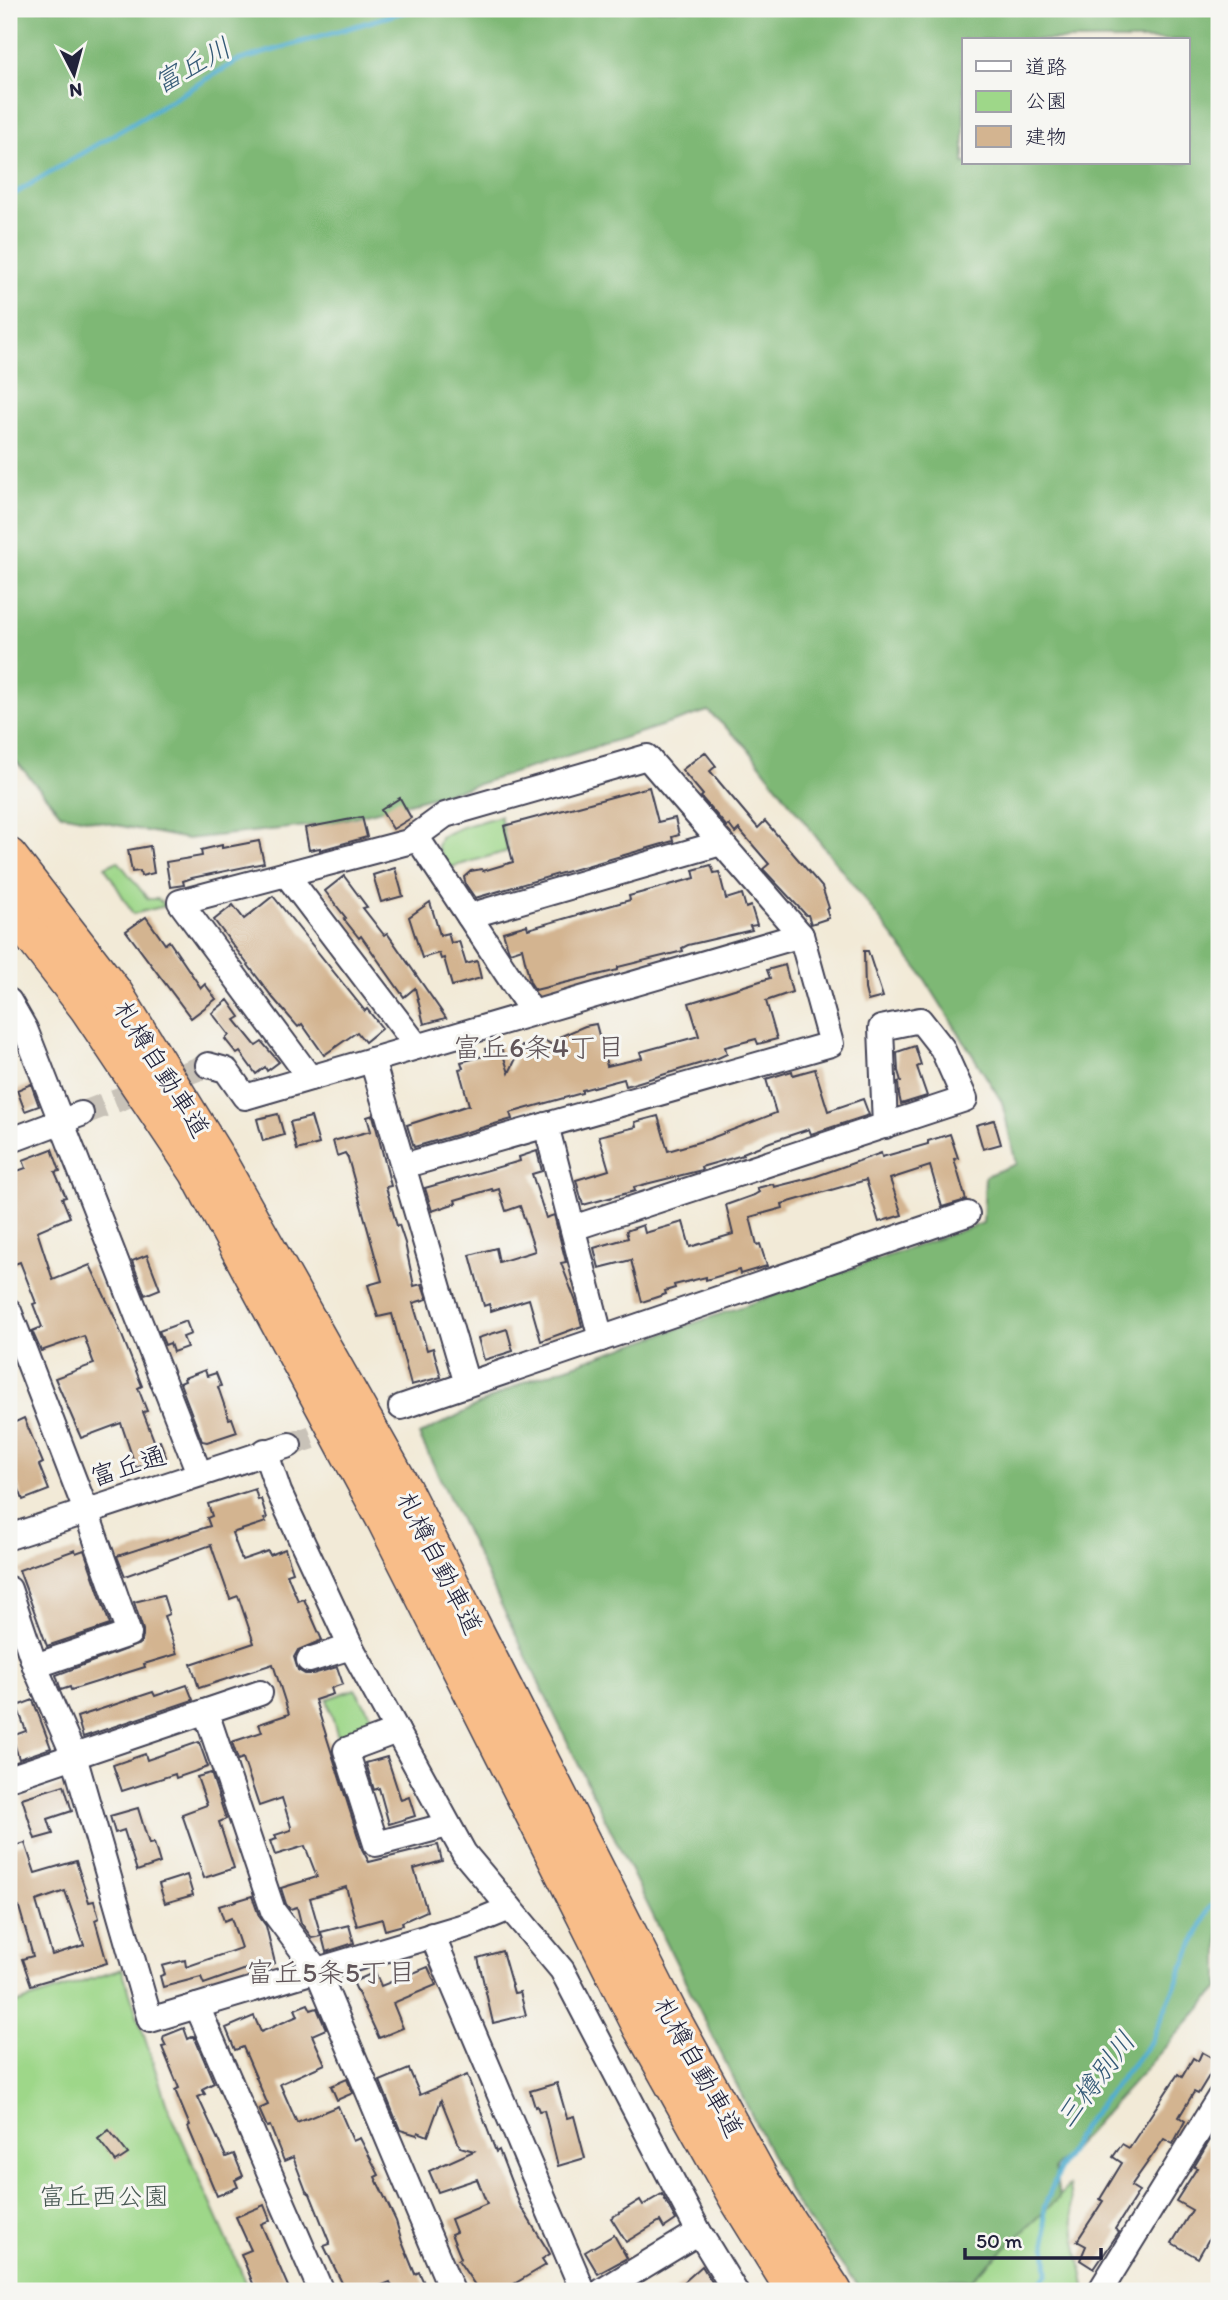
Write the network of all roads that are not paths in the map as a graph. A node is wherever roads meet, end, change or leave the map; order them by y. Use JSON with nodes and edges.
{"nodes":[{"id":1,"x":416,"y":836,"type":"junction"},
{"id":2,"x":721,"y":843,"type":"junction"},
{"id":3,"x":9,"y":856,"type":"edge"},
{"id":4,"x":286,"y":874,"type":"junction"},
{"id":5,"x":9,"y":907,"type":"edge"},
{"id":6,"x":469,"y":916,"type":"junction"},
{"id":7,"x":801,"y":935,"type":"junction"},
{"id":8,"x":9,"y":1001,"type":"edge"},
{"id":9,"x":533,"y":1013,"type":"junction"},
{"id":10,"x":417,"y":1046,"type":"junction"},
{"id":11,"x":372,"y":1060,"type":"junction"},
{"id":12,"x":208,"y":1065,"type":"dead end"},
{"id":13,"x":310,"y":1078,"type":"junction"},
{"id":14,"x":71,"y":1118,"type":"junction"},
{"id":15,"x":546,"y":1125,"type":"junction"},
{"id":16,"x":885,"y":1126,"type":"junction"},
{"id":17,"x":9,"y":1141,"type":"edge"},
{"id":18,"x":403,"y":1166,"type":"junction"},
{"id":19,"x":967,"y":1214,"type":"dead end"},
{"id":20,"x":573,"y":1228,"type":"junction"},
{"id":21,"x":9,"y":1311,"type":"edge"},
{"id":22,"x":601,"y":1339,"type":"junction"},
{"id":23,"x":467,"y":1384,"type":"junction"},
{"id":24,"x":401,"y":1407,"type":"tunnel mouth"},
{"id":25,"x":199,"y":1473,"type":"junction"},
{"id":26,"x":86,"y":1511,"type":"junction"},
{"id":27,"x":9,"y":1537,"type":"edge"},
{"id":28,"x":9,"y":1589,"type":"edge"},
{"id":29,"x":351,"y":1647,"type":"junction"},
{"id":30,"x":309,"y":1660,"type":"dead end"},
{"id":31,"x":34,"y":1666,"type":"junction"},
{"id":32,"x":260,"y":1693,"type":"dead end"},
{"id":33,"x":206,"y":1712,"type":"junction"},
{"id":34,"x":397,"y":1731,"type":"junction"},
{"id":35,"x":74,"y":1756,"type":"junction"},
{"id":36,"x":9,"y":1777,"type":"edge"},
{"id":37,"x":448,"y":1825,"type":"junction"},
{"id":38,"x":510,"y":1908,"type":"junction"},
{"id":39,"x":432,"y":1936,"type":"junction"},
{"id":40,"x":317,"y":1970,"type":"junction"},
{"id":41,"x":197,"y":2006,"type":"junction"},
{"id":42,"x":1219,"y":2098,"type":"edge"},
{"id":43,"x":699,"y":2232,"type":"junction"},
{"id":44,"x":321,"y":2291,"type":"edge"},
{"id":45,"x":452,"y":2291,"type":"edge"},
{"id":46,"x":583,"y":2291,"type":"edge"},
{"id":47,"x":602,"y":2291,"type":"edge"},
{"id":48,"x":735,"y":2291,"type":"edge"},
{"id":49,"x":794,"y":2291,"type":"edge"},
{"id":50,"x":834,"y":2291,"type":"edge"},
{"id":51,"x":1100,"y":2291,"type":"edge"}],
"edges":[{"from":1,"to":2,"type":"street"},
{"from":1,"to":4,"type":"street"},
{"from":1,"to":6,"type":"street"},
{"from":2,"to":6,"type":"street"},
{"from":2,"to":7,"type":"street"},
{"from":3,"to":50,"type":"highway","name":"札樽自動車道"},
{"from":4,"to":10,"type":"street"},
{"from":4,"to":13,"type":"street"},
{"from":5,"to":49,"type":"highway","name":"札樽自動車道"},
{"from":6,"to":9,"type":"street"},
{"from":7,"to":9,"type":"street"},
{"from":7,"to":15,"type":"street"},
{"from":8,"to":14,"type":"street"},
{"from":9,"to":10,"type":"street"},
{"from":10,"to":11,"type":"street"},
{"from":11,"to":13,"type":"street"},
{"from":11,"to":18,"type":"street"},
{"from":12,"to":13,"type":"street"},
{"from":14,"to":17,"type":"street"},
{"from":14,"to":25,"type":"street"},
{"from":15,"to":18,"type":"street"},
{"from":15,"to":20,"type":"street"},
{"from":16,"to":16,"type":"street"},
{"from":16,"to":20,"type":"street"},
{"from":18,"to":23,"type":"street"},
{"from":19,"to":22,"type":"street"},
{"from":20,"to":22,"type":"street"},
{"from":21,"to":26,"type":"street"},
{"from":22,"to":23,"type":"street"},
{"from":23,"to":24,"type":"street"},
{"from":25,"to":26,"type":"street","name":"富丘通"},
{"from":25,"to":29,"type":"street","name":"富丘通"},
{"from":26,"to":27,"type":"street","name":"富丘通"},
{"from":26,"to":31,"type":"street"},
{"from":28,"to":31,"type":"street"},
{"from":29,"to":30,"type":"street"},
{"from":29,"to":34,"type":"street"},
{"from":31,"to":35,"type":"street"},
{"from":32,"to":33,"type":"street"},
{"from":33,"to":35,"type":"street"},
{"from":33,"to":40,"type":"street"},
{"from":34,"to":37,"type":"street"},
{"from":34,"to":37,"type":"street"},
{"from":35,"to":36,"type":"street"},
{"from":35,"to":41,"type":"street"},
{"from":37,"to":38,"type":"street"},
{"from":38,"to":39,"type":"street"},
{"from":38,"to":43,"type":"street"},
{"from":39,"to":40,"type":"street"},
{"from":39,"to":46,"type":"street"},
{"from":40,"to":41,"type":"street"},
{"from":40,"to":45,"type":"street"},
{"from":41,"to":44,"type":"street"},
{"from":42,"to":51,"type":"street"},
{"from":43,"to":47,"type":"street"},
{"from":43,"to":48,"type":"street"}]}
